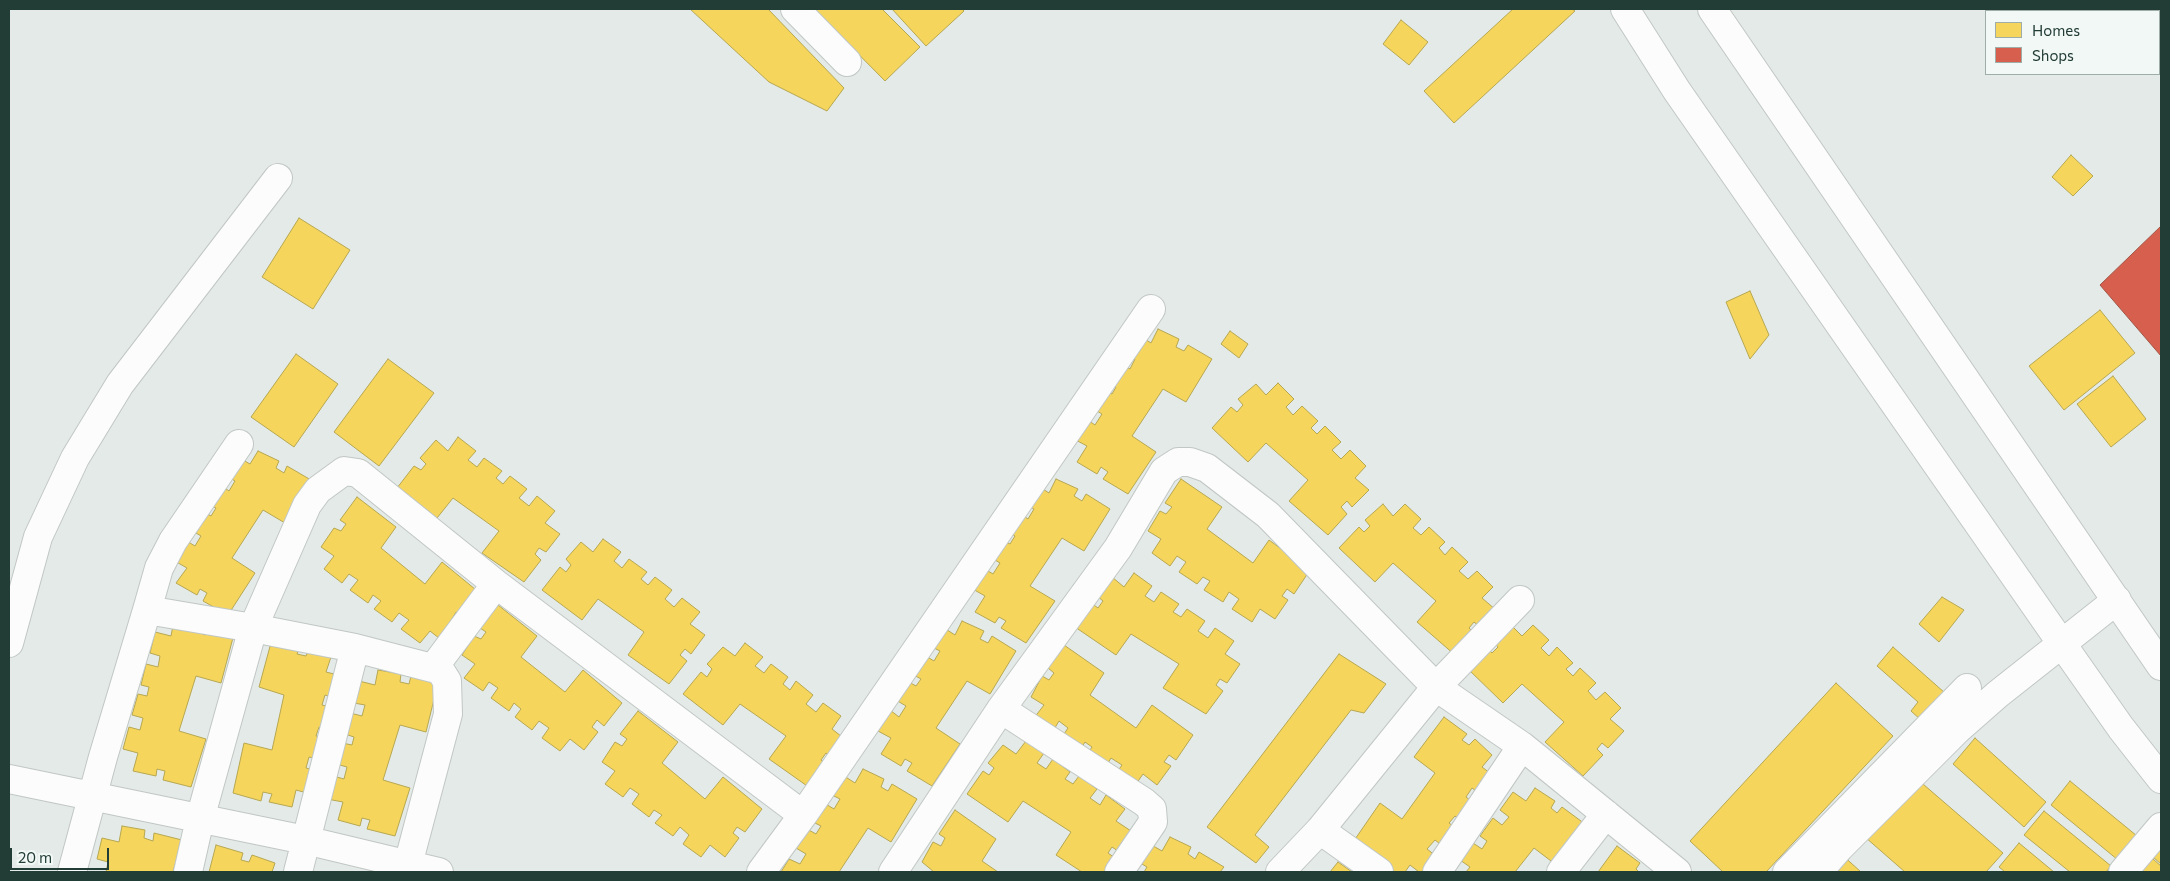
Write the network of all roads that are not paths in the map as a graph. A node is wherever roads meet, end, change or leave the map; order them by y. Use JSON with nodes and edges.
{"nodes":[{"id":1,"x":795,"y":9,"type":"edge"},
{"id":2,"x":1624,"y":9,"type":"edge"},
{"id":3,"x":1712,"y":9,"type":"edge"},
{"id":4,"x":847,"y":62,"type":"dead end"},
{"id":5,"x":278,"y":178,"type":"dead end"},
{"id":6,"x":1151,"y":309,"type":"dead end"},
{"id":7,"x":239,"y":444,"type":"dead end"},
{"id":8,"x":496,"y":584,"type":"junction"},
{"id":9,"x":1520,"y":600,"type":"dead end"},
{"id":10,"x":2117,"y":600,"type":"junction"},
{"id":11,"x":147,"y":610,"type":"junction"},
{"id":12,"x":253,"y":628,"type":"junction"},
{"id":13,"x":9,"y":643,"type":"edge"},
{"id":14,"x":2062,"y":644,"type":"junction"},
{"id":15,"x":355,"y":648,"type":"junction"},
{"id":16,"x":2161,"y":666,"type":"edge"},
{"id":17,"x":434,"y":667,"type":"junction"},
{"id":18,"x":1436,"y":687,"type":"junction"},
{"id":19,"x":1967,"y":688,"type":"dead end"},
{"id":20,"x":1001,"y":709,"type":"junction"},
{"id":21,"x":1522,"y":746,"type":"junction"},
{"id":22,"x":9,"y":779,"type":"edge"},
{"id":23,"x":2161,"y":779,"type":"edge"},
{"id":24,"x":93,"y":795,"type":"junction"},
{"id":25,"x":1606,"y":814,"type":"junction"},
{"id":26,"x":803,"y":815,"type":"junction"},
{"id":27,"x":200,"y":819,"type":"junction"},
{"id":28,"x":2161,"y":828,"type":"edge"},
{"id":29,"x":1320,"y":830,"type":"junction"},
{"id":30,"x":305,"y":840,"type":"junction"},
{"id":31,"x":407,"y":868,"type":"edge"},
{"id":32,"x":72,"y":872,"type":"edge"},
{"id":33,"x":188,"y":872,"type":"edge"},
{"id":34,"x":298,"y":872,"type":"edge"},
{"id":35,"x":439,"y":872,"type":"edge"},
{"id":36,"x":761,"y":872,"type":"edge"},
{"id":37,"x":894,"y":872,"type":"edge"},
{"id":38,"x":1119,"y":872,"type":"edge"},
{"id":39,"x":1280,"y":872,"type":"edge"},
{"id":40,"x":1379,"y":872,"type":"edge"},
{"id":41,"x":1437,"y":872,"type":"edge"},
{"id":42,"x":1561,"y":872,"type":"edge"},
{"id":43,"x":1677,"y":872,"type":"edge"},
{"id":44,"x":1787,"y":872,"type":"edge"},
{"id":45,"x":1818,"y":872,"type":"edge"},
{"id":46,"x":2123,"y":872,"type":"edge"}],
"edges":[{"from":1,"to":4,"type":"street"},
{"from":2,"to":14,"type":"street"},
{"from":3,"to":10,"type":"street"},
{"from":5,"to":13,"type":"street"},
{"from":6,"to":26,"type":"street"},
{"from":7,"to":11,"type":"street"},
{"from":8,"to":12,"type":"street"},
{"from":8,"to":17,"type":"street"},
{"from":8,"to":26,"type":"street"},
{"from":9,"to":18,"type":"street"},
{"from":10,"to":14,"type":"street"},
{"from":10,"to":16,"type":"street"},
{"from":11,"to":12,"type":"street"},
{"from":11,"to":24,"type":"street"},
{"from":12,"to":15,"type":"street"},
{"from":12,"to":27,"type":"street"},
{"from":14,"to":23,"type":"street"},
{"from":14,"to":45,"type":"street"},
{"from":15,"to":17,"type":"street"},
{"from":15,"to":30,"type":"street"},
{"from":17,"to":31,"type":"street"},
{"from":18,"to":20,"type":"street"},
{"from":18,"to":21,"type":"street"},
{"from":18,"to":29,"type":"street"},
{"from":19,"to":44,"type":"street"},
{"from":20,"to":37,"type":"street"},
{"from":20,"to":38,"type":"street"},
{"from":21,"to":25,"type":"street"},
{"from":21,"to":41,"type":"street"},
{"from":22,"to":24,"type":"street"},
{"from":24,"to":27,"type":"street"},
{"from":24,"to":32,"type":"street"},
{"from":25,"to":42,"type":"street"},
{"from":25,"to":43,"type":"street"},
{"from":26,"to":36,"type":"street"},
{"from":27,"to":30,"type":"street"},
{"from":27,"to":33,"type":"street"},
{"from":28,"to":46,"type":"street"},
{"from":29,"to":39,"type":"street"},
{"from":29,"to":40,"type":"street"},
{"from":30,"to":31,"type":"street"},
{"from":30,"to":34,"type":"street"},
{"from":31,"to":35,"type":"street"}]}
